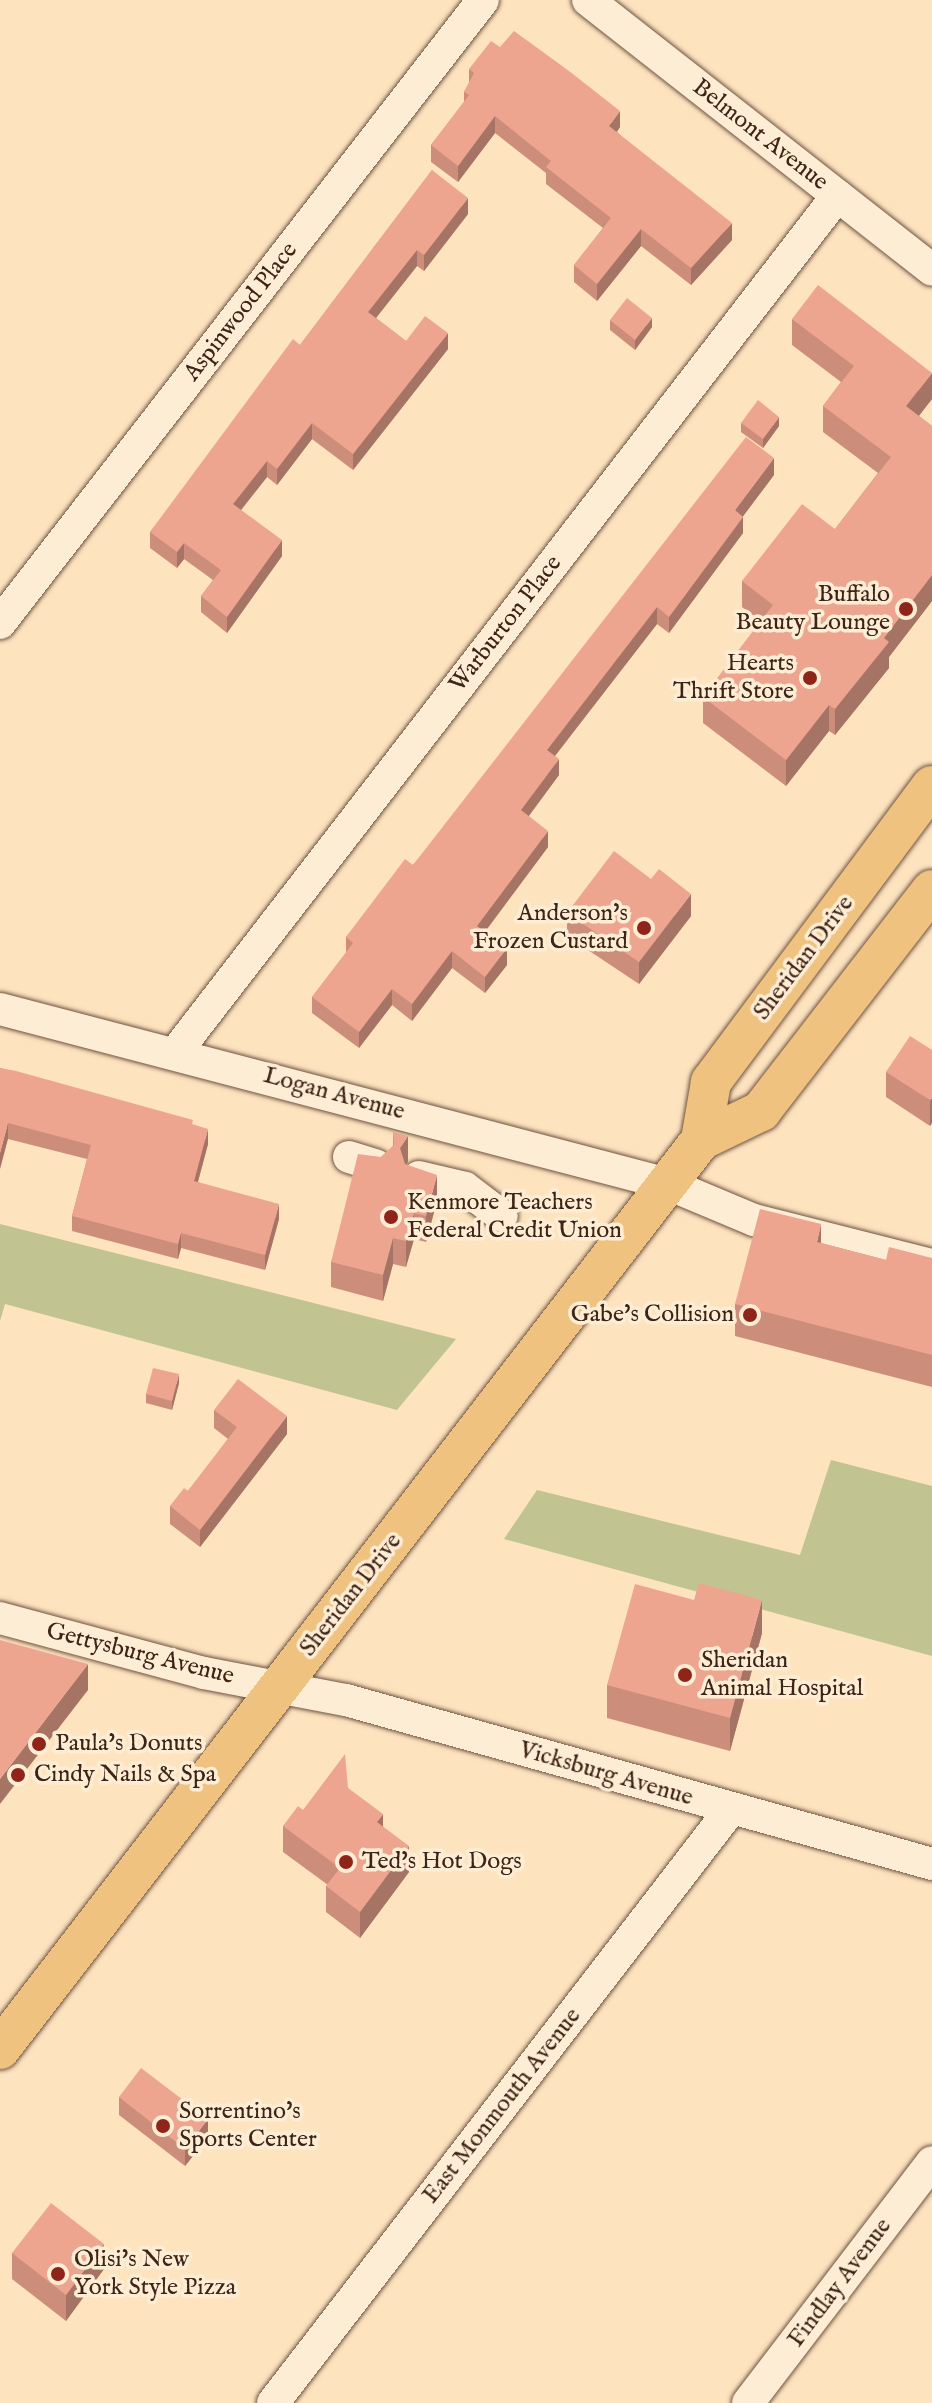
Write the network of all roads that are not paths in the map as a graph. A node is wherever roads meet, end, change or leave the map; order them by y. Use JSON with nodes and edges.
{"nodes":[{"id":1,"x":483,"y":0,"type":"edge"},
{"id":2,"x":588,"y":0,"type":"edge"},
{"id":3,"x":837,"y":196,"type":"junction"},
{"id":4,"x":932,"y":270,"type":"edge"},
{"id":5,"x":0,"y":623,"type":"edge"},
{"id":6,"x":932,"y":786,"type":"edge"},
{"id":7,"x":932,"y":890,"type":"edge"},
{"id":8,"x":0,"y":1009,"type":"edge"},
{"id":9,"x":176,"y":1052,"type":"junction"},
{"id":10,"x":701,"y":1140,"type":"junction"},
{"id":11,"x":419,"y":1177,"type":"edge"},
{"id":12,"x":668,"y":1184,"type":"junction"},
{"id":13,"x":502,"y":1216,"type":"dead end"},
{"id":14,"x":932,"y":1265,"type":"edge"},
{"id":15,"x":0,"y":1618,"type":"edge"},
{"id":16,"x":280,"y":1688,"type":"junction"},
{"id":17,"x":731,"y":1809,"type":"junction"},
{"id":18,"x":932,"y":1864,"type":"edge"},
{"id":19,"x":0,"y":2049,"type":"edge"},
{"id":20,"x":932,"y":2162,"type":"edge"},
{"id":21,"x":273,"y":2403,"type":"edge"},
{"id":22,"x":748,"y":2403,"type":"edge"}],
"edges":[{"from":1,"to":5,"type":"street","name":"Aspinwood Place"},
{"from":2,"to":3,"type":"street","name":"Belmont Avenue"},
{"from":3,"to":4,"type":"street","name":"Belmont Avenue"},
{"from":3,"to":9,"type":"street","name":"Warburton Place"},
{"from":6,"to":10,"type":"main road","name":"Sheridan Drive"},
{"from":7,"to":10,"type":"main road","name":"Sheridan Drive"},
{"from":8,"to":9,"type":"street","name":"Logan Avenue"},
{"from":9,"to":12,"type":"street","name":"Logan Avenue"},
{"from":10,"to":12,"type":"main road","name":"Sheridan Drive"},
{"from":11,"to":13,"type":"street"},
{"from":12,"to":14,"type":"street","name":"Logan Avenue"},
{"from":12,"to":16,"type":"main road","name":"Sheridan Drive"},
{"from":15,"to":16,"type":"street","name":"Gettysburg Avenue"},
{"from":16,"to":17,"type":"street","name":"Vicksburg Avenue"},
{"from":16,"to":19,"type":"main road","name":"Sheridan Drive"},
{"from":17,"to":18,"type":"street","name":"Vicksburg Avenue"},
{"from":17,"to":21,"type":"street","name":"East Monmouth Avenue"},
{"from":20,"to":22,"type":"street","name":"Findlay Avenue"}]}
